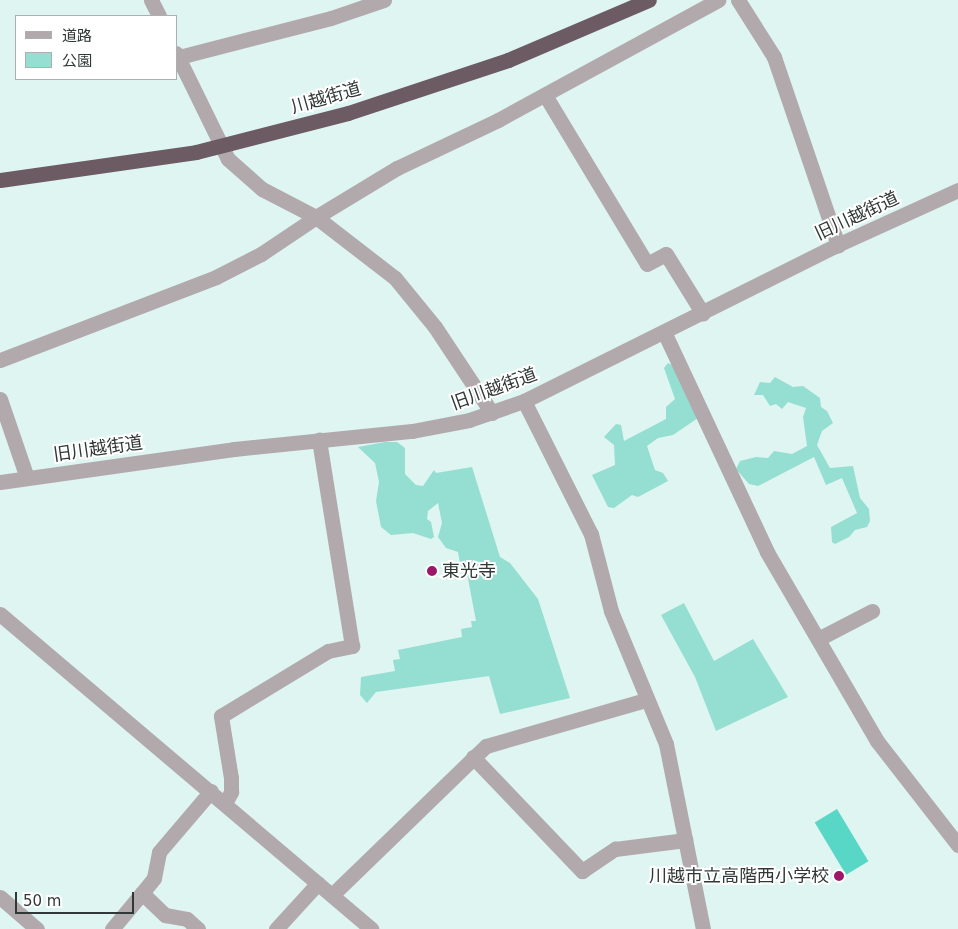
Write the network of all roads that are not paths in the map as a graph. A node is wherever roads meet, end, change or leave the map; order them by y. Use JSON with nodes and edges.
{"nodes":[{"id":1,"x":152,"y":0,"type":"edge"},
{"id":2,"x":384,"y":0,"type":"edge"},
{"id":3,"x":649,"y":0,"type":"edge"},
{"id":4,"x":718,"y":0,"type":"edge"},
{"id":5,"x":738,"y":0,"type":"edge"},
{"id":6,"x":159,"y":15,"type":"edge"},
{"id":7,"x":178,"y":55,"type":"edge"},
{"id":8,"x":178,"y":57,"type":"edge"},
{"id":9,"x":545,"y":95,"type":"junction"},
{"id":10,"x":220,"y":146,"type":"junction"},
{"id":11,"x":0,"y":180,"type":"edge"},
{"id":12,"x":958,"y":190,"type":"edge"},
{"id":13,"x":316,"y":217,"type":"junction"},
{"id":14,"x":838,"y":245,"type":"junction"},
{"id":15,"x":703,"y":314,"type":"junction"},
{"id":16,"x":665,"y":334,"type":"junction"},
{"id":17,"x":0,"y":360,"type":"edge"},
{"id":18,"x":0,"y":399,"type":"edge"},
{"id":19,"x":524,"y":401,"type":"junction"},
{"id":20,"x":492,"y":413,"type":"junction"},
{"id":21,"x":319,"y":440,"type":"junction"},
{"id":22,"x":27,"y":478,"type":"junction"},
{"id":23,"x":0,"y":482,"type":"edge"},
{"id":24,"x":872,"y":612,"type":"dead end"},
{"id":25,"x":0,"y":614,"type":"edge"},
{"id":26,"x":818,"y":638,"type":"junction"},
{"id":27,"x":646,"y":700,"type":"junction"},
{"id":28,"x":473,"y":757,"type":"junction"},
{"id":29,"x":211,"y":791,"type":"junction"},
{"id":30,"x":225,"y":803,"type":"junction"},
{"id":31,"x":685,"y":840,"type":"junction"},
{"id":32,"x":958,"y":845,"type":"edge"},
{"id":33,"x":318,"y":883,"type":"junction"},
{"id":34,"x":142,"y":893,"type":"junction"},
{"id":35,"x":332,"y":895,"type":"junction"},
{"id":36,"x":0,"y":897,"type":"edge"},
{"id":37,"x":37,"y":929,"type":"edge"},
{"id":38,"x":112,"y":929,"type":"edge"},
{"id":39,"x":198,"y":929,"type":"edge"},
{"id":40,"x":276,"y":929,"type":"edge"},
{"id":41,"x":372,"y":929,"type":"edge"},
{"id":42,"x":703,"y":929,"type":"edge"}],
"edges":[{"from":1,"to":6,"type":"street"},
{"from":2,"to":7,"type":"street"},
{"from":3,"to":10,"type":"highway","name":"川越街道"},
{"from":4,"to":9,"type":"street"},
{"from":5,"to":14,"type":"street"},
{"from":8,"to":10,"type":"street"},
{"from":9,"to":13,"type":"street"},
{"from":9,"to":15,"type":"street"},
{"from":10,"to":11,"type":"highway","name":"川越街道"},
{"from":10,"to":13,"type":"street"},
{"from":12,"to":14,"type":"street","name":"旧川越街道"},
{"from":13,"to":17,"type":"street"},
{"from":13,"to":20,"type":"street"},
{"from":14,"to":15,"type":"street","name":"旧川越街道"},
{"from":15,"to":16,"type":"street","name":"旧川越街道"},
{"from":16,"to":19,"type":"street","name":"旧川越街道"},
{"from":16,"to":26,"type":"street"},
{"from":18,"to":22,"type":"street"},
{"from":19,"to":20,"type":"street","name":"旧川越街道"},
{"from":19,"to":27,"type":"street"},
{"from":20,"to":21,"type":"street","name":"旧川越街道"},
{"from":21,"to":22,"type":"street","name":"旧川越街道"},
{"from":21,"to":30,"type":"street"},
{"from":22,"to":23,"type":"street","name":"旧川越街道"},
{"from":24,"to":26,"type":"street"},
{"from":25,"to":29,"type":"street"},
{"from":26,"to":32,"type":"street"},
{"from":27,"to":28,"type":"street"},
{"from":27,"to":31,"type":"street"},
{"from":28,"to":31,"type":"street"},
{"from":28,"to":35,"type":"street"},
{"from":29,"to":30,"type":"street"},
{"from":29,"to":34,"type":"street"},
{"from":30,"to":33,"type":"street"},
{"from":31,"to":42,"type":"street"},
{"from":33,"to":35,"type":"street"},
{"from":33,"to":40,"type":"street"},
{"from":34,"to":38,"type":"street"},
{"from":34,"to":39,"type":"street"},
{"from":35,"to":41,"type":"street"},
{"from":36,"to":37,"type":"street"}]}
